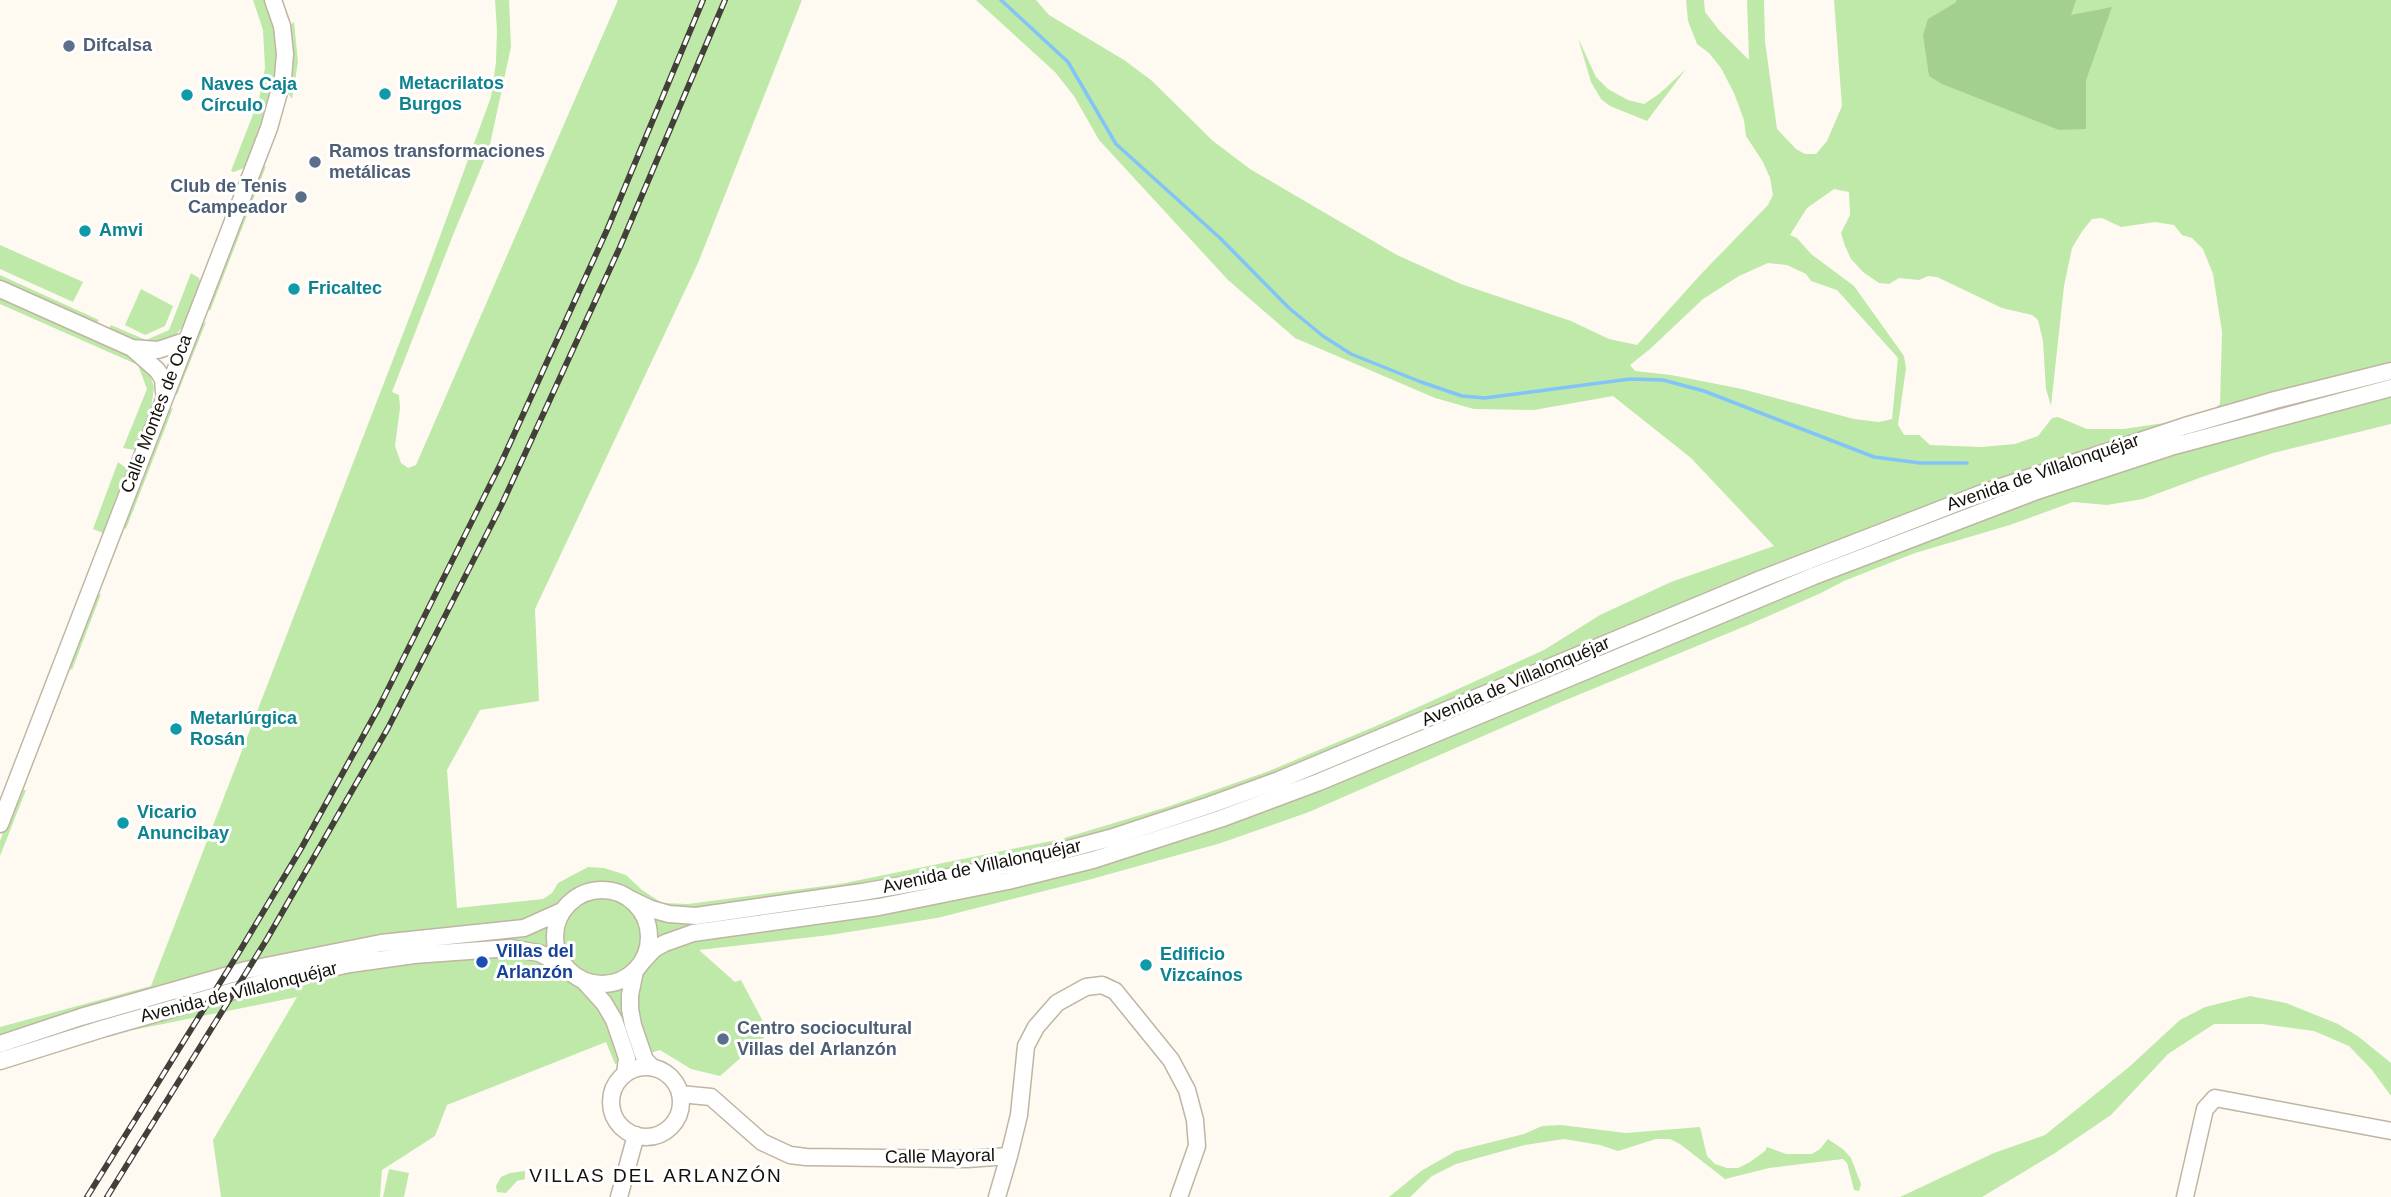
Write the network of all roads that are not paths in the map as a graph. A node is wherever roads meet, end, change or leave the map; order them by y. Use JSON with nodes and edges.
{"nodes":[{"id":1,"x":273,"y":0,"type":"edge"},
{"id":2,"x":0,"y":289,"type":"edge"},
{"id":3,"x":185,"y":341,"type":"junction"},
{"id":4,"x":132,"y":348,"type":"junction"},
{"id":5,"x":2391,"y":371,"type":"edge"},
{"id":6,"x":2391,"y":388,"type":"edge"},
{"id":7,"x":164,"y":395,"type":"junction"},
{"id":8,"x":0,"y":824,"type":"edge"},
{"id":9,"x":628,"y":898,"type":"junction"},
{"id":10,"x":562,"y":911,"type":"junction"},
{"id":11,"x":563,"y":965,"type":"junction"},
{"id":12,"x":638,"y":966,"type":"junction"},
{"id":13,"x":583,"y":981,"type":"junction"},
{"id":14,"x":0,"y":1044,"type":"edge"},
{"id":15,"x":0,"y":1062,"type":"edge"},
{"id":16,"x":652,"y":1067,"type":"junction"},
{"id":17,"x":625,"y":1074,"type":"junction"},
{"id":18,"x":680,"y":1094,"type":"junction"},
{"id":19,"x":2391,"y":1132,"type":"edge"},
{"id":20,"x":636,"y":1135,"type":"junction"},
{"id":21,"x":1009,"y":1156,"type":"junction"},
{"id":22,"x":619,"y":1197,"type":"edge"},
{"id":23,"x":997,"y":1197,"type":"edge"},
{"id":24,"x":1179,"y":1197,"type":"edge"},
{"id":25,"x":2185,"y":1197,"type":"edge"}],
"edges":[{"from":1,"to":3,"type":"street","name":"Calle Montes de Oca"},
{"from":2,"to":4,"type":"street"},
{"from":3,"to":4,"type":"street"},
{"from":3,"to":7,"type":"street","name":"Calle Montes de Oca"},
{"from":4,"to":7,"type":"street"},
{"from":5,"to":9,"type":"street","name":"Avenida de Villalonquéjar"},
{"from":6,"to":12,"type":"street","name":"Avenida de Villalonquéjar"},
{"from":7,"to":8,"type":"street","name":"Calle Montes de Oca"},
{"from":9,"to":10,"type":"street"},
{"from":9,"to":12,"type":"street"},
{"from":10,"to":11,"type":"street"},
{"from":10,"to":14,"type":"street","name":"Avenida de Villalonquéjar"},
{"from":11,"to":13,"type":"street"},
{"from":11,"to":15,"type":"street","name":"Avenida de Villalonquéjar"},
{"from":12,"to":13,"type":"street"},
{"from":12,"to":16,"type":"street"},
{"from":13,"to":17,"type":"street"},
{"from":16,"to":17,"type":"street"},
{"from":16,"to":18,"type":"street"},
{"from":17,"to":20,"type":"street"},
{"from":18,"to":20,"type":"street"},
{"from":18,"to":21,"type":"street","name":"Calle Mayoral"},
{"from":19,"to":25,"type":"street"},
{"from":20,"to":22,"type":"street"},
{"from":21,"to":23,"type":"street"},
{"from":21,"to":24,"type":"street","name":"Calle Mayoral"}]}
